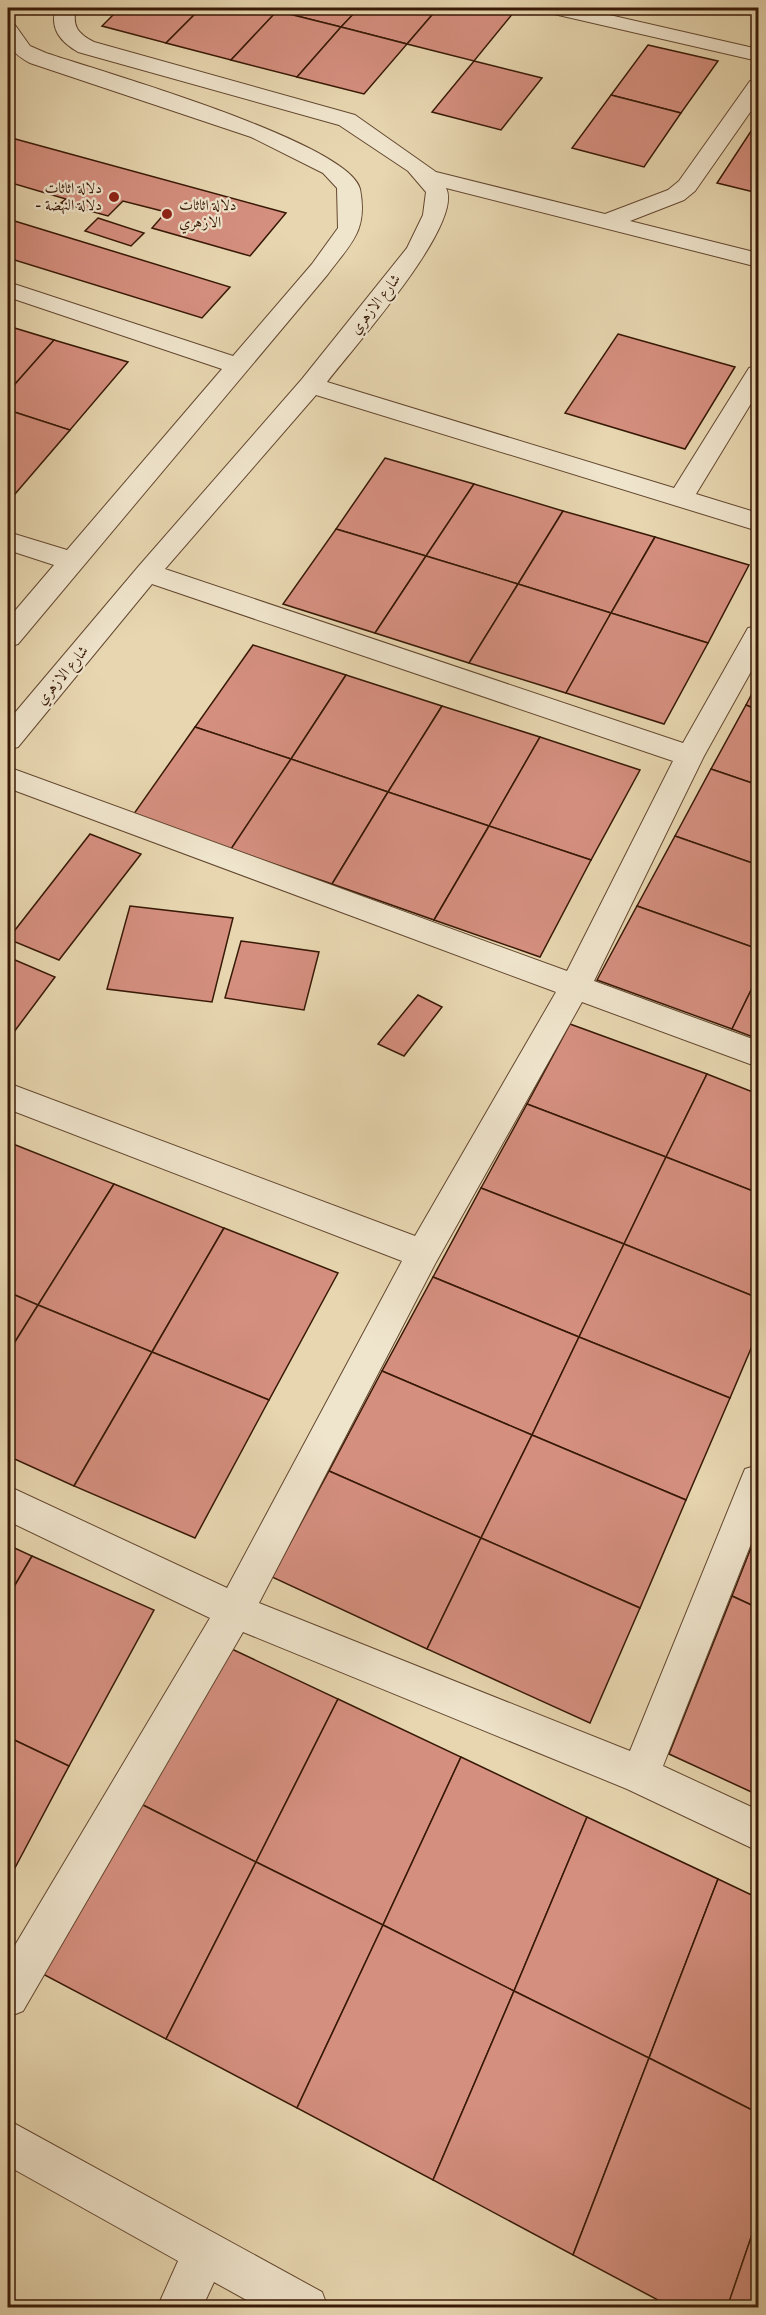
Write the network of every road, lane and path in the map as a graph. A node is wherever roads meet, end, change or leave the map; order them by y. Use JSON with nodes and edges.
{"nodes":[{"id":1,"x":66,"y":8,"type":"edge"},
{"id":2,"x":554,"y":8,"type":"edge"},
{"id":3,"x":8,"y":29,"type":"edge"},
{"id":4,"x":759,"y":55,"type":"edge"},
{"id":5,"x":759,"y":86,"type":"edge"},
{"id":6,"x":428,"y":177,"type":"junction"},
{"id":7,"x":606,"y":222,"type":"junction"},
{"id":8,"x":759,"y":260,"type":"edge"},
{"id":9,"x":8,"y":289,"type":"edge"},
{"id":10,"x":239,"y":366,"type":"junction"},
{"id":11,"x":759,"y":373,"type":"edge"},
{"id":12,"x":311,"y":385,"type":"junction"},
{"id":13,"x":681,"y":498,"type":"junction"},
{"id":14,"x":759,"y":522,"type":"edge"},
{"id":15,"x":8,"y":541,"type":"edge"},
{"id":16,"x":73,"y":561,"type":"junction"},
{"id":17,"x":147,"y":573,"type":"junction"},
{"id":18,"x":759,"y":635,"type":"edge"},
{"id":19,"x":8,"y":637,"type":"edge"},
{"id":20,"x":8,"y":740,"type":"edge"},
{"id":21,"x":690,"y":756,"type":"junction"},
{"id":22,"x":8,"y":777,"type":"edge"},
{"id":23,"x":575,"y":987,"type":"junction"},
{"id":24,"x":759,"y":1054,"type":"edge"},
{"id":25,"x":8,"y":1096,"type":"edge"},
{"id":26,"x":423,"y":1254,"type":"junction"},
{"id":27,"x":759,"y":1480,"type":"edge"},
{"id":28,"x":8,"y":1503,"type":"edge"},
{"id":29,"x":235,"y":1611,"type":"junction"},
{"id":30,"x":640,"y":1775,"type":"junction"},
{"id":31,"x":759,"y":1831,"type":"edge"},
{"id":32,"x":8,"y":1996,"type":"edge"},
{"id":33,"x":8,"y":2142,"type":"edge"},
{"id":34,"x":205,"y":2252,"type":"junction"},
{"id":35,"x":179,"y":2307,"type":"edge"},
{"id":36,"x":306,"y":2307,"type":"edge"}],
"edges":[{"from":1,"to":6,"type":"street"},
{"from":2,"to":4,"type":"street"},
{"from":3,"to":10,"type":"street"},
{"from":5,"to":7,"type":"street"},
{"from":6,"to":7,"type":"street"},
{"from":6,"to":12,"type":"street","name":"شارع الازهري"},
{"from":7,"to":8,"type":"street"},
{"from":9,"to":10,"type":"street"},
{"from":10,"to":16,"type":"street"},
{"from":11,"to":13,"type":"street"},
{"from":12,"to":13,"type":"street"},
{"from":12,"to":17,"type":"street","name":"شارع الازهري"},
{"from":13,"to":14,"type":"street"},
{"from":15,"to":16,"type":"street"},
{"from":16,"to":19,"type":"street"},
{"from":17,"to":20,"type":"street","name":"شارع الازهري"},
{"from":17,"to":21,"type":"street"},
{"from":18,"to":21,"type":"street"},
{"from":21,"to":23,"type":"street"},
{"from":22,"to":23,"type":"street"},
{"from":23,"to":24,"type":"street"},
{"from":23,"to":26,"type":"street"},
{"from":25,"to":26,"type":"street"},
{"from":26,"to":29,"type":"street"},
{"from":27,"to":30,"type":"street"},
{"from":28,"to":29,"type":"street"},
{"from":29,"to":30,"type":"street"},
{"from":29,"to":32,"type":"street"},
{"from":30,"to":31,"type":"street"},
{"from":33,"to":34,"type":"street"},
{"from":34,"to":35,"type":"street"},
{"from":34,"to":36,"type":"street"}]}
